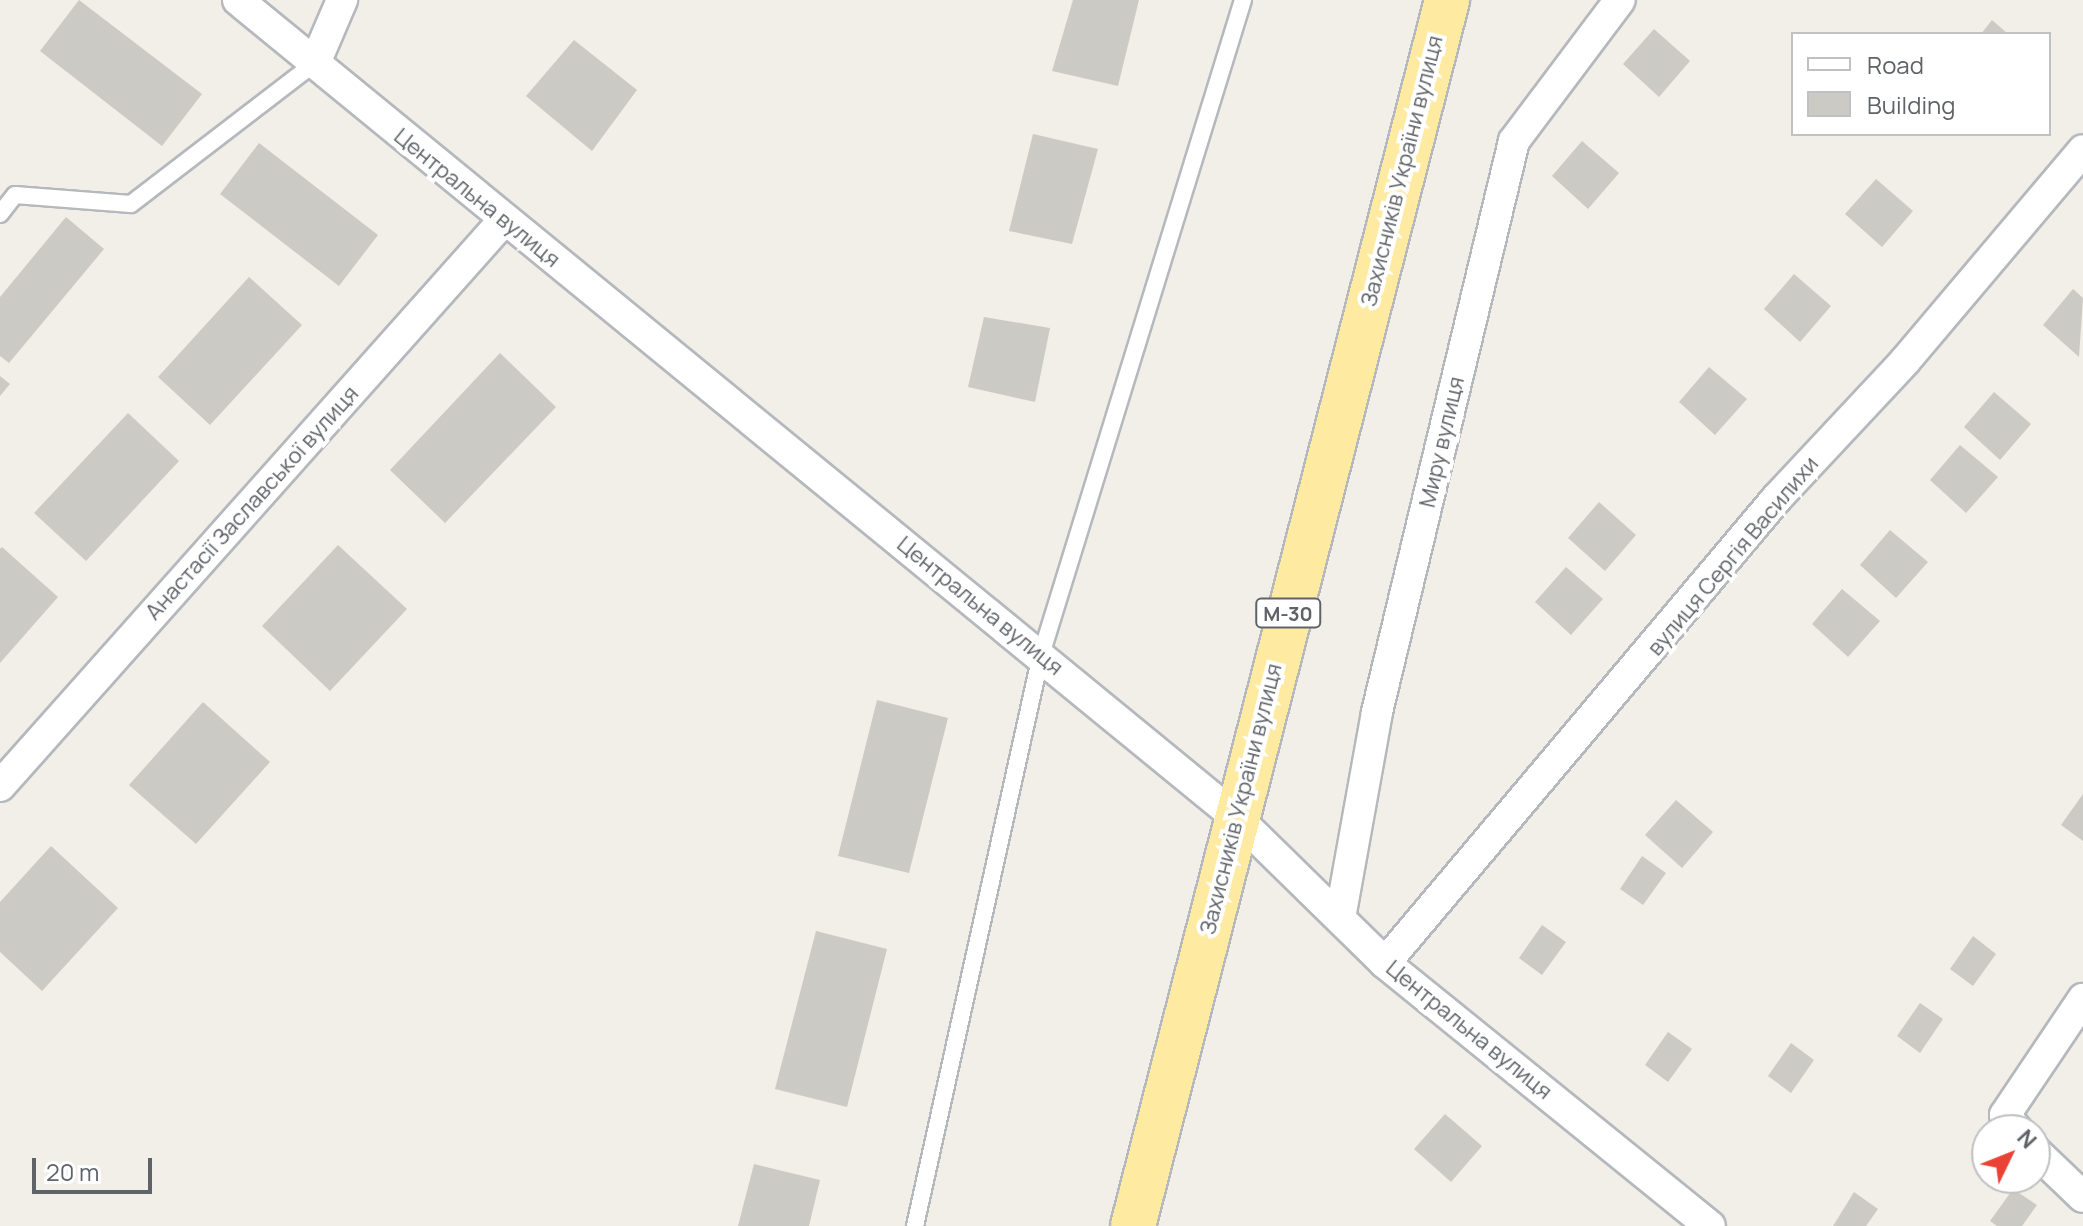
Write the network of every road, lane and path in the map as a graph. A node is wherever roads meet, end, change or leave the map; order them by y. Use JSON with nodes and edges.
{"nodes":[{"id":1,"x":238,"y":0,"type":"edge"},
{"id":2,"x":342,"y":0,"type":"edge"},
{"id":3,"x":1243,"y":0,"type":"edge"},
{"id":4,"x":1447,"y":0,"type":"edge"},
{"id":5,"x":1620,"y":0,"type":"edge"},
{"id":6,"x":315,"y":63,"type":"junction"},
{"id":7,"x":2083,"y":150,"type":"edge"},
{"id":8,"x":0,"y":214,"type":"edge"},
{"id":9,"x":504,"y":220,"type":"junction"},
{"id":10,"x":1041,"y":655,"type":"junction"},
{"id":11,"x":4,"y":772,"type":"edge"},
{"id":12,"x":1236,"y":817,"type":"junction"},
{"id":13,"x":1340,"y":918,"type":"junction"},
{"id":14,"x":1385,"y":963,"type":"junction"},
{"id":15,"x":2083,"y":999,"type":"edge"},
{"id":16,"x":2006,"y":1114,"type":"edge"},
{"id":17,"x":2051,"y":1166,"type":"edge"},
{"id":18,"x":2083,"y":1197,"type":"edge"},
{"id":19,"x":915,"y":1226,"type":"edge"},
{"id":20,"x":1133,"y":1226,"type":"edge"},
{"id":21,"x":1710,"y":1226,"type":"edge"}],
"edges":[{"from":1,"to":6,"type":"street","name":"Центральна вулиця"},
{"from":2,"to":6,"type":"street"},
{"from":3,"to":10,"type":"lane"},
{"from":4,"to":12,"type":"highway","name":"Захисників України вулиця","number":"М-30"},
{"from":5,"to":13,"type":"street","name":"Миру вулиця"},
{"from":6,"to":8,"type":"lane"},
{"from":6,"to":9,"type":"street","name":"Центральна вулиця"},
{"from":7,"to":14,"type":"street","name":"вулиця Сергія Василихи"},
{"from":9,"to":10,"type":"street","name":"Центральна вулиця"},
{"from":9,"to":11,"type":"street","name":"Анастасії Заславської вулиця"},
{"from":10,"to":12,"type":"street","name":"Центральна вулиця"},
{"from":10,"to":19,"type":"lane"},
{"from":12,"to":13,"type":"street","name":"Центральна вулиця"},
{"from":12,"to":20,"type":"highway","name":"Захисників України вулиця","number":"М-30"},
{"from":13,"to":14,"type":"street","name":"Центральна вулиця"},
{"from":14,"to":21,"type":"street","name":"Центральна вулиця"},
{"from":15,"to":16,"type":"street"},
{"from":17,"to":18,"type":"street"}]}
